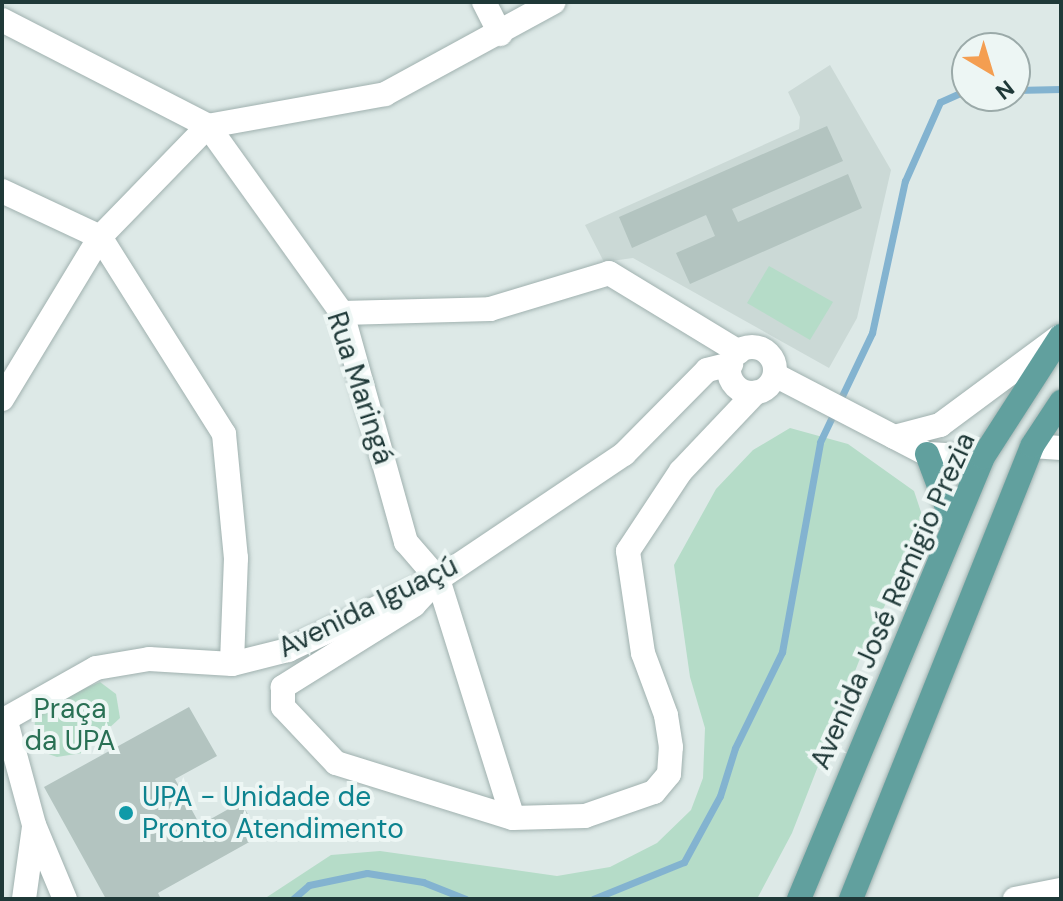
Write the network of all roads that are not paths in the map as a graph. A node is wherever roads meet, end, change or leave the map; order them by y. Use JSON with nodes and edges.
{"nodes":[{"id":1,"x":484,"y":2,"type":"edge"},
{"id":2,"x":554,"y":2,"type":"edge"},
{"id":3,"x":2,"y":20,"type":"edge"},
{"id":4,"x":500,"y":34,"type":"junction"},
{"id":5,"x":208,"y":126,"type":"junction"},
{"id":6,"x":2,"y":191,"type":"edge"},
{"id":7,"x":100,"y":237,"type":"junction"},
{"id":8,"x":342,"y":313,"type":"junction"},
{"id":9,"x":1061,"y":336,"type":"edge"},
{"id":10,"x":735,"y":358,"type":"junction"},
{"id":11,"x":775,"y":375,"type":"junction"},
{"id":12,"x":755,"y":393,"type":"junction"},
{"id":13,"x":2,"y":399,"type":"edge"},
{"id":14,"x":1061,"y":402,"type":"edge"},
{"id":15,"x":884,"y":432,"type":"junction"},
{"id":16,"x":1032,"y":446,"type":"junction"},
{"id":17,"x":1061,"y":448,"type":"edge"},
{"id":18,"x":927,"y":454,"type":"junction"},
{"id":19,"x":983,"y":457,"type":"junction"},
{"id":20,"x":953,"y":523,"type":"junction"},
{"id":21,"x":438,"y":579,"type":"junction"},
{"id":22,"x":232,"y":664,"type":"junction"},
{"id":23,"x":4,"y":719,"type":"edge"},
{"id":24,"x":513,"y":818,"type":"junction"},
{"id":25,"x":34,"y":825,"type":"junction"},
{"id":26,"x":1061,"y":890,"type":"edge"},
{"id":27,"x":24,"y":899,"type":"edge"},
{"id":28,"x":65,"y":899,"type":"edge"},
{"id":29,"x":799,"y":899,"type":"edge"},
{"id":30,"x":851,"y":899,"type":"edge"},
{"id":31,"x":1015,"y":899,"type":"edge"}],
"edges":[{"from":1,"to":4,"type":"street"},
{"from":2,"to":4,"type":"street"},
{"from":3,"to":5,"type":"street"},
{"from":4,"to":5,"type":"street"},
{"from":5,"to":7,"type":"street"},
{"from":5,"to":8,"type":"street","name":"Rua Maringá"},
{"from":6,"to":7,"type":"street"},
{"from":7,"to":13,"type":"street"},
{"from":7,"to":22,"type":"street"},
{"from":8,"to":10,"type":"street"},
{"from":8,"to":21,"type":"street","name":"Rua Maringá"},
{"from":9,"to":15,"type":"street"},
{"from":9,"to":19,"type":"main road","name":"Avenida José Remigio Prezia"},
{"from":10,"to":11,"type":"street"},
{"from":10,"to":12,"type":"street"},
{"from":10,"to":21,"type":"street","name":"Avenida Iguaçú"},
{"from":11,"to":12,"type":"street"},
{"from":11,"to":15,"type":"street"},
{"from":12,"to":24,"type":"street"},
{"from":14,"to":16,"type":"main road"},
{"from":15,"to":18,"type":"street"},
{"from":16,"to":17,"type":"street"},
{"from":16,"to":19,"type":"main road"},
{"from":16,"to":30,"type":"main road"},
{"from":18,"to":19,"type":"street"},
{"from":18,"to":20,"type":"main road"},
{"from":19,"to":20,"type":"main road","name":"Avenida José Remigio Prezia"},
{"from":20,"to":29,"type":"main road","name":"Avenida José Remigio Prezia"},
{"from":21,"to":22,"type":"street","name":"Avenida Iguaçú"},
{"from":21,"to":24,"type":"street"},
{"from":21,"to":24,"type":"street"},
{"from":22,"to":23,"type":"street","name":"Avenida Iguaçú"},
{"from":23,"to":25,"type":"street"},
{"from":25,"to":27,"type":"street"},
{"from":25,"to":28,"type":"street"},
{"from":26,"to":31,"type":"street"}]}
